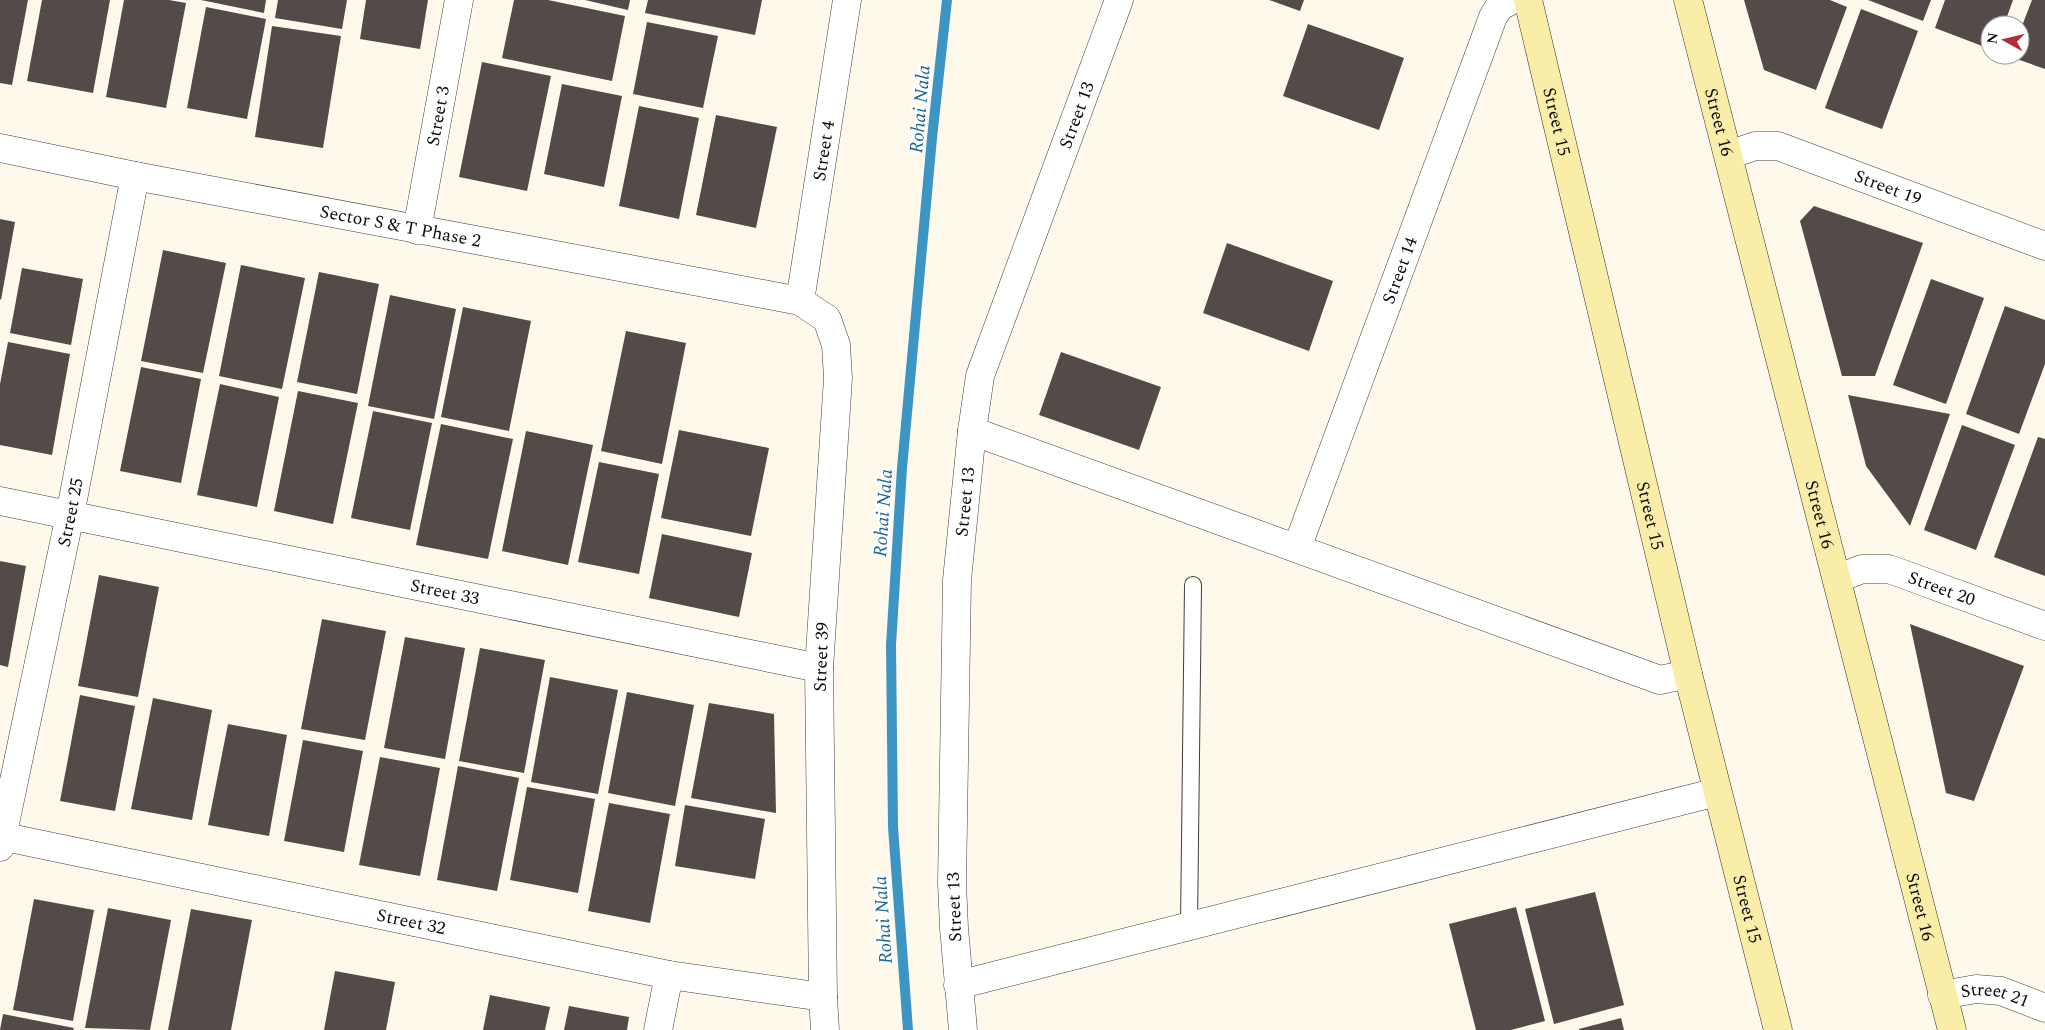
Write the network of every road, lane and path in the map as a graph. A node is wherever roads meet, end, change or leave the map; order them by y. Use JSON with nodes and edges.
{"nodes":[{"id":1,"x":459,"y":0,"type":"edge"},
{"id":2,"x":847,"y":0,"type":"edge"},
{"id":3,"x":1119,"y":0,"type":"edge"},
{"id":4,"x":1512,"y":0,"type":"edge"},
{"id":5,"x":1528,"y":0,"type":"edge"},
{"id":6,"x":1688,"y":0,"type":"edge"},
{"id":7,"x":0,"y":148,"type":"edge"},
{"id":8,"x":1729,"y":155,"type":"junction"},
{"id":9,"x":135,"y":176,"type":"junction"},
{"id":10,"x":417,"y":230,"type":"junction"},
{"id":11,"x":2045,"y":246,"type":"edge"},
{"id":12,"x":800,"y":301,"type":"junction"},
{"id":13,"x":972,"y":431,"type":"junction"},
{"id":14,"x":0,"y":501,"type":"edge"},
{"id":15,"x":70,"y":515,"type":"junction"},
{"id":16,"x":1297,"y":548,"type":"junction"},
{"id":17,"x":1838,"y":579,"type":"junction"},
{"id":18,"x":1193,"y":585,"type":"dead end"},
{"id":19,"x":2045,"y":626,"type":"edge"},
{"id":20,"x":819,"y":668,"type":"junction"},
{"id":21,"x":1688,"y":674,"type":"junction"},
{"id":22,"x":1717,"y":792,"type":"junction"},
{"id":23,"x":1,"y":840,"type":"edge"},
{"id":24,"x":1189,"y":927,"type":"junction"},
{"id":25,"x":669,"y":975,"type":"junction"},
{"id":26,"x":958,"y":984,"type":"junction"},
{"id":27,"x":1942,"y":995,"type":"junction"},
{"id":28,"x":823,"y":997,"type":"junction"},
{"id":29,"x":2045,"y":1008,"type":"edge"},
{"id":30,"x":658,"y":1030,"type":"edge"},
{"id":31,"x":825,"y":1030,"type":"edge"},
{"id":32,"x":963,"y":1030,"type":"edge"},
{"id":33,"x":1778,"y":1030,"type":"edge"},
{"id":34,"x":1952,"y":1030,"type":"edge"}],
"edges":[{"from":1,"to":10,"type":"street","name":"Street 3"},
{"from":2,"to":12,"type":"street","name":"Street 4"},
{"from":3,"to":13,"type":"street","name":"Street 13"},
{"from":4,"to":16,"type":"street","name":"Street 14"},
{"from":5,"to":21,"type":"street","name":"Street 15"},
{"from":6,"to":8,"type":"street","name":"Street 16"},
{"from":7,"to":9,"type":"street","name":"Sector S & T Phase 2"},
{"from":8,"to":11,"type":"street","name":"Street 19"},
{"from":8,"to":17,"type":"street","name":"Street 16"},
{"from":9,"to":10,"type":"street","name":"Sector S & T Phase 2"},
{"from":9,"to":15,"type":"street","name":"Street 25"},
{"from":10,"to":12,"type":"street","name":"Sector S & T Phase 2"},
{"from":12,"to":20,"type":"street","name":"Street 39"},
{"from":13,"to":16,"type":"street"},
{"from":13,"to":26,"type":"street","name":"Street 13"},
{"from":14,"to":15,"type":"street","name":"Street 33"},
{"from":15,"to":20,"type":"street","name":"Street 33"},
{"from":15,"to":23,"type":"street","name":"Street 25"},
{"from":16,"to":21,"type":"street"},
{"from":17,"to":19,"type":"street","name":"Street 20"},
{"from":17,"to":27,"type":"street","name":"Street 16"},
{"from":18,"to":24,"type":"lane"},
{"from":20,"to":28,"type":"street","name":"Street 39"},
{"from":21,"to":22,"type":"street","name":"Street 15"},
{"from":22,"to":24,"type":"street"},
{"from":22,"to":33,"type":"street","name":"Street 15"},
{"from":23,"to":25,"type":"street","name":"Street 32"},
{"from":24,"to":26,"type":"street"},
{"from":25,"to":28,"type":"street","name":"Street 32"},
{"from":25,"to":30,"type":"street"},
{"from":26,"to":32,"type":"street","name":"Street 13"},
{"from":27,"to":29,"type":"street","name":"Street 21"},
{"from":27,"to":34,"type":"street","name":"Street 16"},
{"from":28,"to":31,"type":"street","name":"Street 39"}]}
